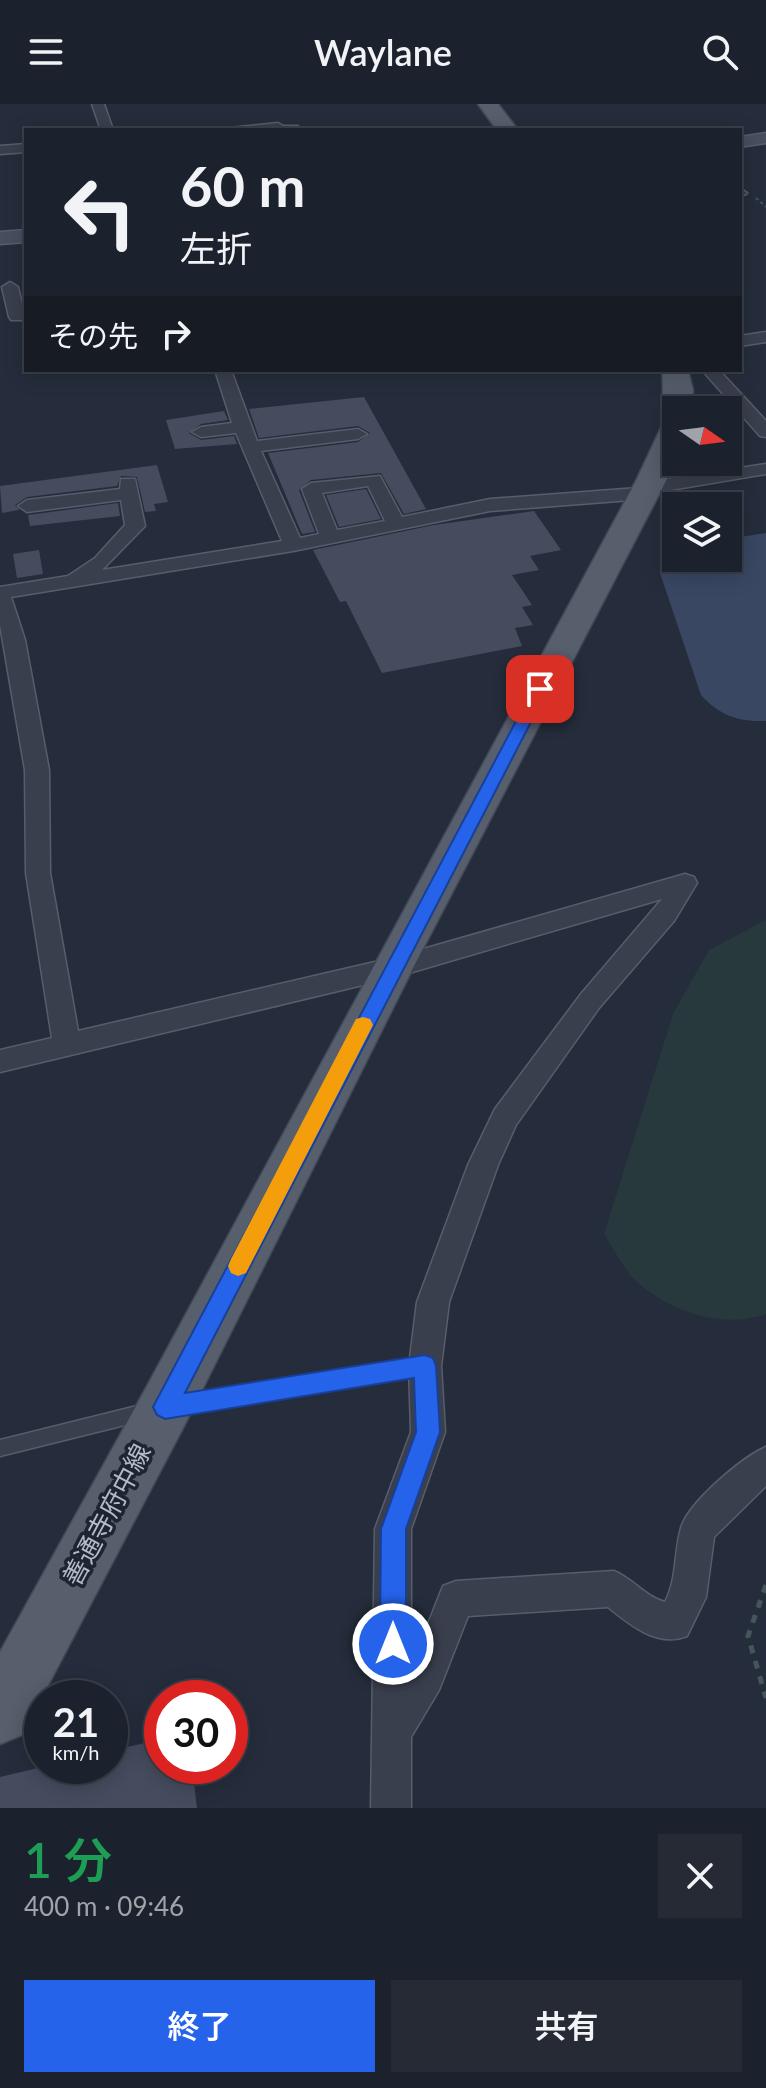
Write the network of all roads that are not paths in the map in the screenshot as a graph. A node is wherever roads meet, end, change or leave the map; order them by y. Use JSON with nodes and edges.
{"nodes":[{"id":1,"x":98,"y":104,"type":"edge"},
{"id":2,"x":488,"y":104,"type":"edge"},
{"id":3,"x":106,"y":128,"type":"edge"},
{"id":4,"x":246,"y":128,"type":"edge"},
{"id":5,"x":280,"y":128,"type":"edge"},
{"id":6,"x":506,"y":128,"type":"edge"},
{"id":7,"x":766,"y":138,"type":"edge"},
{"id":8,"x":742,"y":142,"type":"edge"},
{"id":9,"x":24,"y":148,"type":"edge"},
{"id":10,"x":0,"y":150,"type":"edge"},
{"id":11,"x":24,"y":236,"type":"edge"},
{"id":12,"x":0,"y":238,"type":"edge"},
{"id":13,"x":10,"y":287,"type":"dead end"},
{"id":14,"x":14,"y":317,"type":"edge"},
{"id":15,"x":766,"y":337,"type":"edge"},
{"id":16,"x":742,"y":341,"type":"edge"},
{"id":17,"x":224,"y":372,"type":"edge"},
{"id":18,"x":675,"y":372,"type":"edge"},
{"id":19,"x":712,"y":372,"type":"edge"},
{"id":20,"x":679,"y":396,"type":"edge"},
{"id":21,"x":242,"y":427,"type":"junction"},
{"id":22,"x":201,"y":432,"type":"dead end"},
{"id":23,"x":766,"y":432,"type":"edge"},
{"id":24,"x":358,"y":434,"type":"dead end"},
{"id":25,"x":250,"y":447,"type":"junction"},
{"id":26,"x":662,"y":459,"type":"edge"},
{"id":27,"x":766,"y":469,"type":"edge"},
{"id":28,"x":645,"y":490,"type":"junction"},
{"id":29,"x":27,"y":506,"type":"dead end"},
{"id":30,"x":396,"y":524,"type":"junction"},
{"id":31,"x":330,"y":538,"type":"junction"},
{"id":32,"x":293,"y":545,"type":"junction"},
{"id":33,"x":71,"y":581,"type":"junction"},
{"id":34,"x":0,"y":593,"type":"edge"},
{"id":35,"x":392,"y":968,"type":"junction"},
{"id":36,"x":67,"y":1047,"type":"junction"},
{"id":37,"x":0,"y":1061,"type":"edge"},
{"id":38,"x":425,"y":1366,"type":"junction"},
{"id":39,"x":165,"y":1407,"type":"junction"},
{"id":40,"x":0,"y":1448,"type":"edge"},
{"id":41,"x":766,"y":1464,"type":"edge"},
{"id":42,"x":0,"y":1713,"type":"edge"},
{"id":43,"x":393,"y":1730,"type":"junction"},
{"id":44,"x":391,"y":1808,"type":"edge"}],
"edges":[{"from":1,"to":3,"type":"street"},
{"from":2,"to":6,"type":"main road"},
{"from":4,"to":5,"type":"lane"},
{"from":7,"to":8,"type":"street"},
{"from":9,"to":10,"type":"street"},
{"from":11,"to":12,"type":"street"},
{"from":13,"to":14,"type":"street"},
{"from":15,"to":16,"type":"street"},
{"from":17,"to":21,"type":"street"},
{"from":18,"to":20,"type":"main road"},
{"from":19,"to":23,"type":"street"},
{"from":21,"to":22,"type":"street"},
{"from":21,"to":25,"type":"street"},
{"from":24,"to":25,"type":"street"},
{"from":25,"to":32,"type":"street"},
{"from":26,"to":28,"type":"main road","name":"善通寺府中線"},
{"from":27,"to":28,"type":"street"},
{"from":28,"to":30,"type":"street"},
{"from":28,"to":35,"type":"main road","name":"善通寺府中線"},
{"from":29,"to":33,"type":"street"},
{"from":30,"to":31,"type":"street"},
{"from":30,"to":31,"type":"street"},
{"from":31,"to":32,"type":"street"},
{"from":32,"to":33,"type":"street"},
{"from":33,"to":34,"type":"street"},
{"from":34,"to":36,"type":"street"},
{"from":35,"to":36,"type":"street"},
{"from":35,"to":38,"type":"street"},
{"from":35,"to":39,"type":"main road","name":"善通寺府中線"},
{"from":36,"to":37,"type":"street"},
{"from":38,"to":39,"type":"lane"},
{"from":38,"to":43,"type":"street"},
{"from":39,"to":40,"type":"lane"},
{"from":39,"to":42,"type":"main road","name":"善通寺府中線"},
{"from":41,"to":43,"type":"street"},
{"from":43,"to":44,"type":"street"}]}
